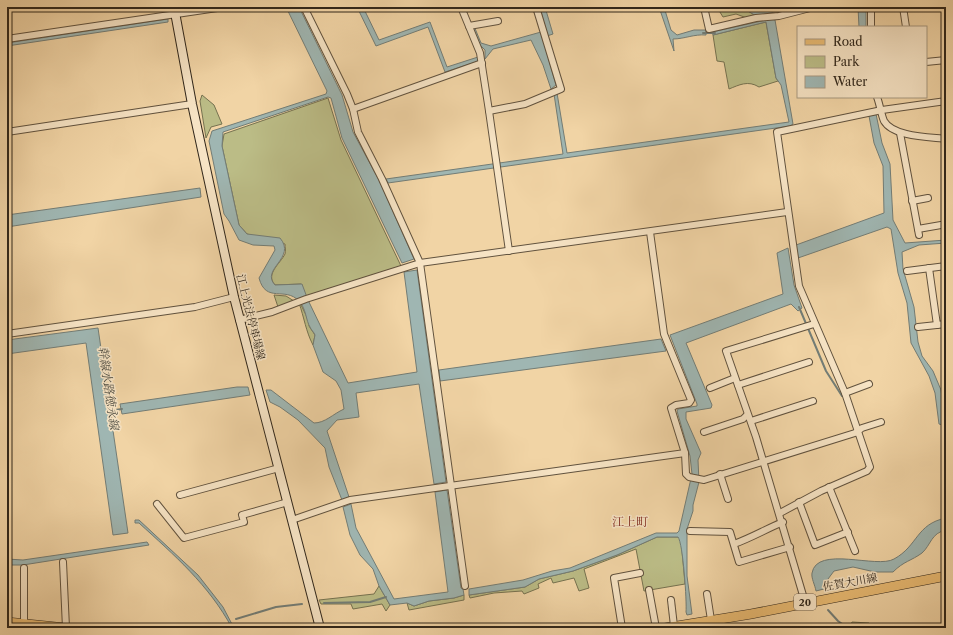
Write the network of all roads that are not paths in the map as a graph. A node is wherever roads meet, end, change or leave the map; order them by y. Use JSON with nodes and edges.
{"nodes":[{"id":1,"x":224,"y":7,"type":"edge"},
{"id":2,"x":304,"y":7,"type":"edge"},
{"id":3,"x":461,"y":7,"type":"edge"},
{"id":4,"x":536,"y":7,"type":"edge"},
{"id":5,"x":704,"y":7,"type":"edge"},
{"id":6,"x":814,"y":7,"type":"edge"},
{"id":7,"x":871,"y":7,"type":"edge"},
{"id":8,"x":904,"y":7,"type":"edge"},
{"id":9,"x":175,"y":10,"type":"edge"},
{"id":10,"x":185,"y":10,"type":"edge"},
{"id":11,"x":498,"y":21,"type":"dead end"},
{"id":12,"x":472,"y":25,"type":"junction"},
{"id":13,"x":871,"y":26,"type":"edge"},
{"id":14,"x":906,"y":26,"type":"edge"},
{"id":15,"x":7,"y":39,"type":"edge"},
{"id":16,"x":482,"y":60,"type":"junction"},
{"id":17,"x":946,"y":60,"type":"edge"},
{"id":18,"x":927,"y":62,"type":"edge"},
{"id":19,"x":877,"y":98,"type":"edge"},
{"id":20,"x":915,"y":98,"type":"edge"},
{"id":21,"x":946,"y":101,"type":"edge"},
{"id":22,"x":192,"y":104,"type":"junction"},
{"id":23,"x":916,"y":105,"type":"junction"},
{"id":24,"x":353,"y":109,"type":"junction"},
{"id":25,"x":489,"y":111,"type":"junction"},
{"id":26,"x":879,"y":111,"type":"junction"},
{"id":27,"x":7,"y":132,"type":"edge"},
{"id":28,"x":900,"y":133,"type":"junction"},
{"id":29,"x":946,"y":139,"type":"edge"},
{"id":30,"x":928,"y":198,"type":"dead end"},
{"id":31,"x":912,"y":201,"type":"junction"},
{"id":32,"x":788,"y":212,"type":"junction"},
{"id":33,"x":941,"y":224,"type":"dead end"},
{"id":34,"x":650,"y":232,"type":"junction"},
{"id":35,"x":509,"y":251,"type":"junction"},
{"id":36,"x":420,"y":263,"type":"junction"},
{"id":37,"x":946,"y":266,"type":"edge"},
{"id":38,"x":929,"y":268,"type":"junction"},
{"id":39,"x":907,"y":271,"type":"dead end"},
{"id":40,"x":234,"y":297,"type":"junction"},
{"id":41,"x":239,"y":320,"type":"junction"},
{"id":42,"x":814,"y":324,"type":"junction"},
{"id":43,"x":946,"y":324,"type":"edge"},
{"id":44,"x":936,"y":325,"type":"junction"},
{"id":45,"x":918,"y":327,"type":"dead end"},
{"id":46,"x":7,"y":334,"type":"edge"},
{"id":47,"x":809,"y":362,"type":"dead end"},
{"id":48,"x":736,"y":382,"type":"junction"},
{"id":49,"x":869,"y":384,"type":"dead end"},
{"id":50,"x":710,"y":388,"type":"dead end"},
{"id":51,"x":845,"y":393,"type":"junction"},
{"id":52,"x":813,"y":401,"type":"dead end"},
{"id":53,"x":748,"y":415,"type":"junction"},
{"id":54,"x":751,"y":422,"type":"junction"},
{"id":55,"x":881,"y":422,"type":"dead end"},
{"id":56,"x":858,"y":431,"type":"junction"},
{"id":57,"x":704,"y":432,"type":"dead end"},
{"id":58,"x":685,"y":453,"type":"junction"},
{"id":59,"x":762,"y":461,"type":"junction"},
{"id":60,"x":279,"y":468,"type":"junction"},
{"id":61,"x":720,"y":474,"type":"junction"},
{"id":62,"x":451,"y":486,"type":"junction"},
{"id":63,"x":829,"y":487,"type":"junction"},
{"id":64,"x":180,"y":495,"type":"dead end"},
{"id":65,"x":728,"y":499,"type":"dead end"},
{"id":66,"x":288,"y":502,"type":"junction"},
{"id":67,"x":799,"y":502,"type":"junction"},
{"id":68,"x":157,"y":504,"type":"dead end"},
{"id":69,"x":780,"y":513,"type":"junction"},
{"id":70,"x":292,"y":520,"type":"junction"},
{"id":71,"x":783,"y":522,"type":"junction"},
{"id":72,"x":690,"y":531,"type":"dead end"},
{"id":73,"x":848,"y":532,"type":"junction"},
{"id":74,"x":734,"y":544,"type":"junction"},
{"id":75,"x":790,"y":547,"type":"junction"},
{"id":76,"x":855,"y":551,"type":"dead end"},
{"id":77,"x":63,"y":562,"type":"dead end"},
{"id":78,"x":24,"y":568,"type":"dead end"},
{"id":79,"x":640,"y":573,"type":"dead end"},
{"id":80,"x":946,"y":576,"type":"edge"},
{"id":81,"x":465,"y":586,"type":"dead end"},
{"id":82,"x":649,"y":590,"type":"dead end"},
{"id":83,"x":707,"y":594,"type":"dead end"},
{"id":84,"x":671,"y":600,"type":"dead end"},
{"id":85,"x":805,"y":602,"type":"junction"},
{"id":86,"x":711,"y":620,"type":"junction"},
{"id":87,"x":7,"y":622,"type":"edge"},
{"id":88,"x":24,"y":624,"type":"junction"},
{"id":89,"x":674,"y":626,"type":"junction"},
{"id":90,"x":66,"y":628,"type":"edge"},
{"id":91,"x":320,"y":628,"type":"edge"},
{"id":92,"x":622,"y":628,"type":"edge"},
{"id":93,"x":656,"y":628,"type":"edge"},
{"id":94,"x":665,"y":628,"type":"edge"}],
"edges":[{"from":1,"to":10,"type":"street"},
{"from":2,"to":24,"type":"street"},
{"from":3,"to":12,"type":"street"},
{"from":4,"to":25,"type":"street"},
{"from":5,"to":6,"type":"street"},
{"from":7,"to":13,"type":"street"},
{"from":8,"to":14,"type":"street"},
{"from":9,"to":10,"type":"street"},
{"from":9,"to":15,"type":"street"},
{"from":9,"to":22,"type":"main road","name":"江上光法停車場線"},
{"from":11,"to":12,"type":"street"},
{"from":12,"to":16,"type":"street"},
{"from":16,"to":24,"type":"street"},
{"from":16,"to":25,"type":"street"},
{"from":17,"to":18,"type":"street"},
{"from":19,"to":26,"type":"street"},
{"from":20,"to":23,"type":"street"},
{"from":21,"to":23,"type":"street"},
{"from":22,"to":27,"type":"street"},
{"from":22,"to":40,"type":"main road","name":"江上光法停車場線"},
{"from":23,"to":26,"type":"street"},
{"from":24,"to":36,"type":"street"},
{"from":25,"to":35,"type":"street"},
{"from":26,"to":28,"type":"street"},
{"from":26,"to":32,"type":"street"},
{"from":28,"to":29,"type":"street"},
{"from":28,"to":31,"type":"street"},
{"from":30,"to":31,"type":"street"},
{"from":31,"to":33,"type":"street"},
{"from":32,"to":34,"type":"street"},
{"from":32,"to":42,"type":"street"},
{"from":34,"to":35,"type":"street"},
{"from":34,"to":58,"type":"street"},
{"from":35,"to":36,"type":"street"},
{"from":36,"to":41,"type":"street"},
{"from":36,"to":62,"type":"street"},
{"from":37,"to":38,"type":"street"},
{"from":38,"to":39,"type":"street"},
{"from":38,"to":44,"type":"street"},
{"from":40,"to":41,"type":"main road","name":"江上光法停車場線"},
{"from":40,"to":46,"type":"street"},
{"from":41,"to":60,"type":"main road","name":"江上光法停車場線"},
{"from":42,"to":48,"type":"street"},
{"from":42,"to":51,"type":"street"},
{"from":43,"to":44,"type":"street"},
{"from":44,"to":45,"type":"street"},
{"from":47,"to":48,"type":"street"},
{"from":48,"to":50,"type":"street"},
{"from":48,"to":53,"type":"street"},
{"from":49,"to":51,"type":"street"},
{"from":51,"to":56,"type":"street"},
{"from":52,"to":54,"type":"street"},
{"from":53,"to":54,"type":"street"},
{"from":53,"to":57,"type":"street"},
{"from":54,"to":59,"type":"street"},
{"from":55,"to":56,"type":"street"},
{"from":56,"to":59,"type":"street"},
{"from":56,"to":63,"type":"street"},
{"from":58,"to":61,"type":"street"},
{"from":58,"to":62,"type":"street"},
{"from":59,"to":61,"type":"street"},
{"from":59,"to":69,"type":"street"},
{"from":60,"to":64,"type":"street"},
{"from":60,"to":66,"type":"main road","name":"江上光法停車場線"},
{"from":61,"to":65,"type":"street"},
{"from":62,"to":70,"type":"street"},
{"from":62,"to":81,"type":"street"},
{"from":63,"to":67,"type":"street"},
{"from":63,"to":73,"type":"street"},
{"from":66,"to":68,"type":"street"},
{"from":66,"to":70,"type":"main road","name":"江上光法停車場線"},
{"from":67,"to":69,"type":"street"},
{"from":67,"to":73,"type":"street"},
{"from":69,"to":71,"type":"street"},
{"from":70,"to":91,"type":"main road","name":"江上光法停車場線"},
{"from":71,"to":74,"type":"street"},
{"from":71,"to":75,"type":"street"},
{"from":72,"to":74,"type":"street"},
{"from":73,"to":76,"type":"street"},
{"from":74,"to":75,"type":"street"},
{"from":75,"to":85,"type":"street"},
{"from":77,"to":90,"type":"street"},
{"from":78,"to":88,"type":"street"},
{"from":79,"to":92,"type":"street"},
{"from":80,"to":85,"type":"main road","name":"佐賀大川線","number":"20"},
{"from":82,"to":93,"type":"street"},
{"from":83,"to":86,"type":"street"},
{"from":84,"to":89,"type":"street"},
{"from":85,"to":86,"type":"main road","name":"佐賀大川線","number":"20"},
{"from":86,"to":89,"type":"main road","name":"佐賀大川線","number":"20"},
{"from":87,"to":88,"type":"main road"},
{"from":88,"to":90,"type":"main road"},
{"from":89,"to":94,"type":"main road","name":"佐賀大川線","number":"20"}]}
